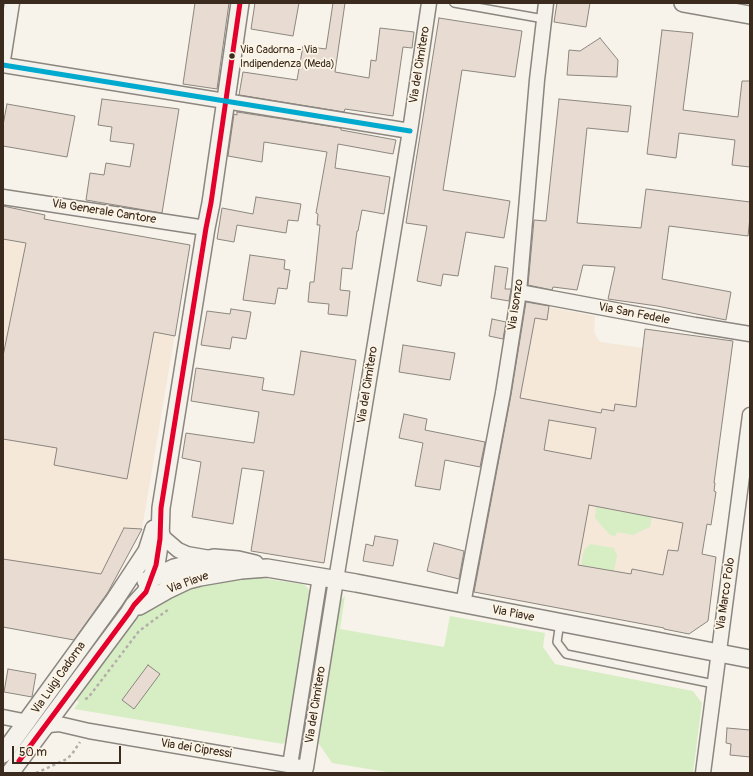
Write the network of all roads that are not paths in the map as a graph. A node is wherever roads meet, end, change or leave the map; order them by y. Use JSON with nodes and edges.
{"nodes":[{"id":1,"x":12,"y":3,"type":"edge"},
{"id":2,"x":240,"y":3,"type":"edge"},
{"id":3,"x":429,"y":3,"type":"edge"},
{"id":4,"x":454,"y":3,"type":"edge"},
{"id":5,"x":546,"y":3,"type":"edge"},
{"id":6,"x":683,"y":3,"type":"edge"},
{"id":7,"x":750,"y":15,"type":"edge"},
{"id":8,"x":544,"y":19,"type":"junction"},
{"id":9,"x":3,"y":60,"type":"edge"},
{"id":10,"x":3,"y":65,"type":"edge"},
{"id":11,"x":225,"y":101,"type":"junction"},
{"id":12,"x":410,"y":131,"type":"junction"},
{"id":13,"x":3,"y":197,"type":"edge"},
{"id":14,"x":206,"y":228,"type":"junction"},
{"id":15,"x":519,"y":292,"type":"junction"},
{"id":16,"x":750,"y":334,"type":"edge"},
{"id":17,"x":750,"y":415,"type":"edge"},
{"id":18,"x":746,"y":479,"type":"edge"},
{"id":19,"x":161,"y":516,"type":"junction"},
{"id":20,"x":214,"y":558,"type":"junction"},
{"id":21,"x":276,"y":569,"type":"junction"},
{"id":22,"x":152,"y":577,"type":"junction"},
{"id":23,"x":328,"y":578,"type":"junction"},
{"id":24,"x":114,"y":601,"type":"junction"},
{"id":25,"x":463,"y":604,"type":"junction"},
{"id":26,"x":129,"y":613,"type":"junction"},
{"id":27,"x":560,"y":622,"type":"junction"},
{"id":28,"x":718,"y":652,"type":"junction"},
{"id":29,"x":750,"y":658,"type":"edge"},
{"id":30,"x":714,"y":684,"type":"junction"},
{"id":31,"x":3,"y":718,"type":"edge"},
{"id":32,"x":34,"y":726,"type":"junction"},
{"id":33,"x":3,"y":754,"type":"edge"},
{"id":34,"x":290,"y":765,"type":"junction"},
{"id":35,"x":306,"y":768,"type":"joint"},
{"id":36,"x":10,"y":773,"type":"edge"},
{"id":37,"x":703,"y":773,"type":"edge"}],
"edges":[{"from":1,"to":9,"type":"street"},
{"from":2,"to":11,"type":"street","name":"Via Luigi Cadorna"},
{"from":3,"to":12,"type":"street","name":"Via del Cimitero"},
{"from":4,"to":8,"type":"lane"},
{"from":5,"to":8,"type":"street","name":"Via Isonzo"},
{"from":6,"to":7,"type":"street"},
{"from":8,"to":15,"type":"street","name":"Via Isonzo"},
{"from":10,"to":11,"type":"street"},
{"from":11,"to":12,"type":"street"},
{"from":11,"to":14,"type":"street","name":"Via Luigi Cadorna"},
{"from":12,"to":23,"type":"street","name":"Via del Cimitero"},
{"from":13,"to":14,"type":"street","name":"Via Generale Cantore"},
{"from":14,"to":19,"type":"street","name":"Via Luigi Cadorna"},
{"from":15,"to":16,"type":"street","name":"Via San Fedele"},
{"from":15,"to":25,"type":"street","name":"Via Isonzo"},
{"from":17,"to":18,"type":"street","name":"Via Marco Polo"},
{"from":18,"to":28,"type":"street","name":"Via Marco Polo"},
{"from":19,"to":20,"type":"street","name":"Via Piave"},
{"from":19,"to":22,"type":"street","name":"Via Luigi Cadorna"},
{"from":19,"to":24,"type":"street","name":"Via Luigi Cadorna"},
{"from":20,"to":21,"type":"street","name":"Via Piave"},
{"from":20,"to":22,"type":"street","name":"Via Piave"},
{"from":21,"to":23,"type":"street","name":"Via Piave"},
{"from":21,"to":26,"type":"street","name":"Via Piave"},
{"from":22,"to":24,"type":"street","name":"Via Luigi Cadorna"},
{"from":22,"to":26,"type":"street","name":"Via Luigi Cadorna"},
{"from":23,"to":25,"type":"street","name":"Via Piave"},
{"from":23,"to":34,"type":"street","name":"Via del Cimitero"},
{"from":23,"to":35,"type":"street","name":"Via del Cimitero"},
{"from":24,"to":32,"type":"street","name":"Via Luigi Cadorna"},
{"from":25,"to":27,"type":"street","name":"Via Piave"},
{"from":26,"to":32,"type":"street","name":"Via Luigi Cadorna"},
{"from":27,"to":28,"type":"street","name":"Via Piave"},
{"from":27,"to":30,"type":"lane"},
{"from":28,"to":29,"type":"street","name":"Via Piave"},
{"from":28,"to":30,"type":"street","name":"Via Marco Polo"},
{"from":30,"to":37,"type":"street","name":"Via Marco Polo"},
{"from":31,"to":32,"type":"street"},
{"from":32,"to":33,"type":"street","name":"Via Luigi Cadorna"},
{"from":32,"to":34,"type":"street","name":"Via dei Cipressi"},
{"from":32,"to":36,"type":"street","name":"Via Luigi Cadorna"},
{"from":34,"to":35,"type":"street","name":"Via dei Cipressi"}]}
